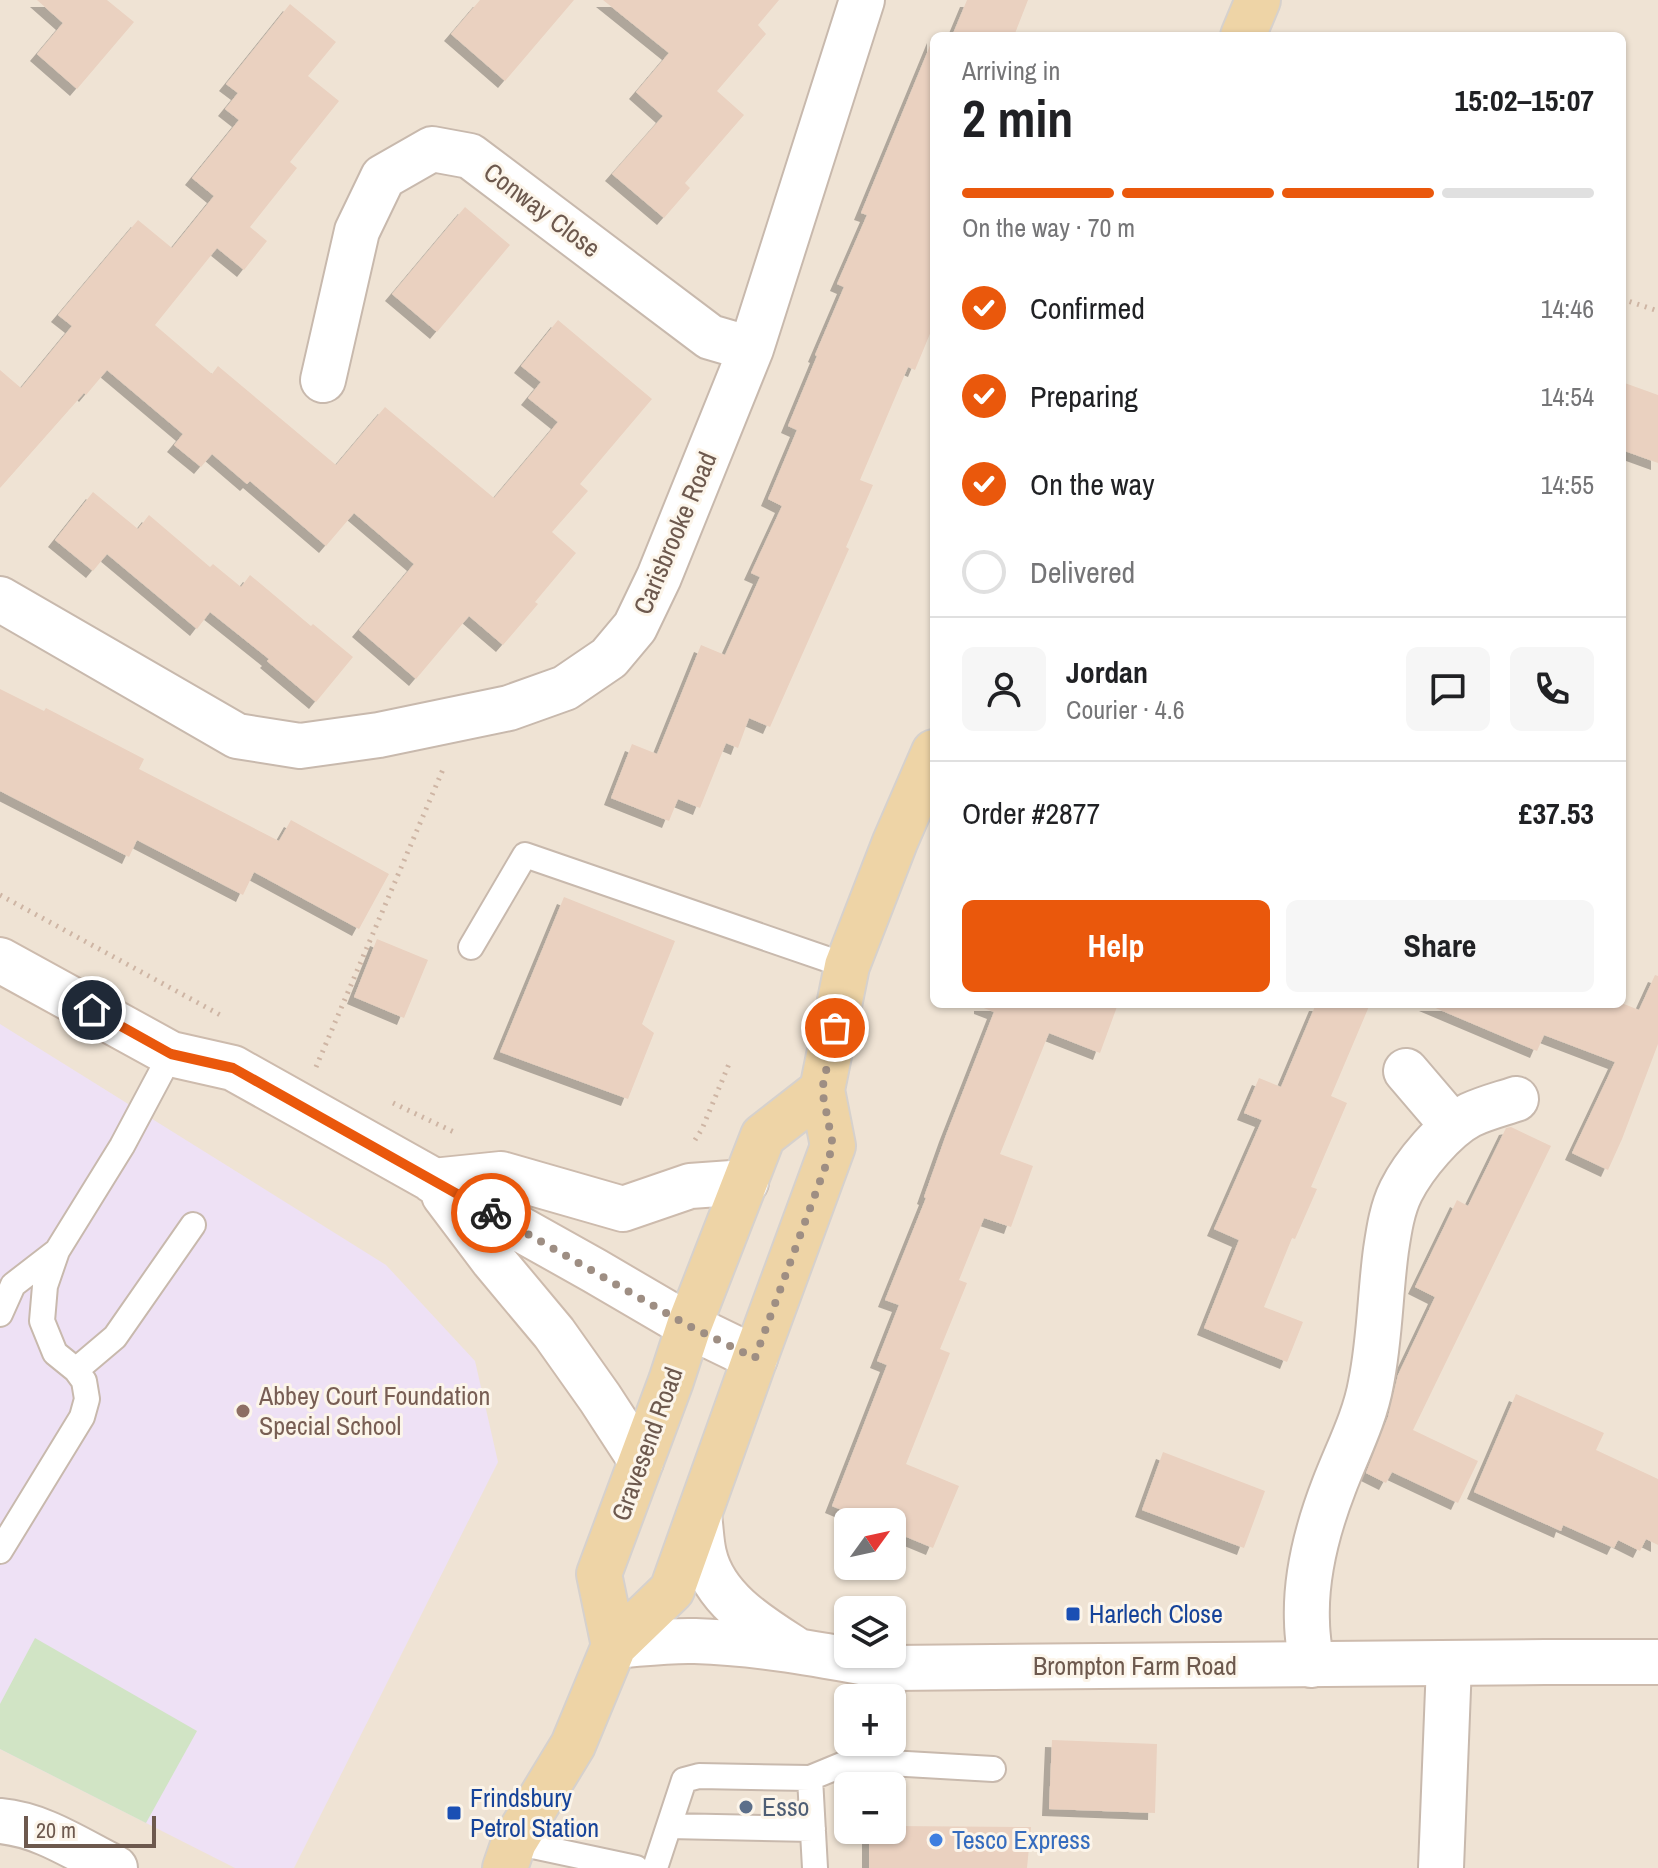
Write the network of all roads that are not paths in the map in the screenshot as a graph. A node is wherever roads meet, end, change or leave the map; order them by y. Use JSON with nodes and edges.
{"nodes":[{"id":1,"x":862,"y":0,"type":"edge"},
{"id":2,"x":1258,"y":0,"type":"edge"},
{"id":3,"x":1245,"y":32,"type":"edge"},
{"id":4,"x":751,"y":349,"type":"junction"},
{"id":5,"x":323,"y":380,"type":"dead end"},
{"id":6,"x":0,"y":599,"type":"edge"},
{"id":7,"x":930,"y":761,"type":"edge"},
{"id":8,"x":471,"y":947,"type":"dead end"},
{"id":9,"x":0,"y":960,"type":"edge"},
{"id":10,"x":847,"y":966,"type":"junction"},
{"id":11,"x":171,"y":1054,"type":"junction"},
{"id":12,"x":1406,"y":1071,"type":"dead end"},
{"id":13,"x":822,"y":1090,"type":"junction"},
{"id":14,"x":1516,"y":1099,"type":"dead end"},
{"id":15,"x":1453,"y":1126,"type":"junction"},
{"id":16,"x":433,"y":1181,"type":"junction"},
{"id":17,"x":746,"y":1182,"type":"junction"},
{"id":18,"x":193,"y":1225,"type":"dead end"},
{"id":19,"x":57,"y":1251,"type":"junction"},
{"id":20,"x":7,"y":1284,"type":"edge"},
{"id":21,"x":0,"y":1314,"type":"edge"},
{"id":22,"x":689,"y":1326,"type":"junction"},
{"id":23,"x":755,"y":1358,"type":"junction"},
{"id":24,"x":76,"y":1370,"type":"junction"},
{"id":25,"x":641,"y":1461,"type":"junction"},
{"id":26,"x":699,"y":1516,"type":"junction"},
{"id":27,"x":0,"y":1551,"type":"edge"},
{"id":28,"x":614,"y":1646,"type":"junction"},
{"id":29,"x":797,"y":1650,"type":"junction"},
{"id":30,"x":1656,"y":1657,"type":"edge"},
{"id":31,"x":1449,"y":1664,"type":"junction"},
{"id":32,"x":1311,"y":1665,"type":"junction"},
{"id":33,"x":893,"y":1683,"type":"edge"},
{"id":34,"x":906,"y":1755,"type":"edge"},
{"id":35,"x":875,"y":1756,"type":"edge"},
{"id":36,"x":993,"y":1769,"type":"dead end"},
{"id":37,"x":810,"y":1778,"type":"junction"},
{"id":38,"x":0,"y":1821,"type":"edge"},
{"id":39,"x":669,"y":1826,"type":"junction"},
{"id":40,"x":813,"y":1829,"type":"junction"},
{"id":41,"x":509,"y":1855,"type":"edge"},
{"id":42,"x":115,"y":1868,"type":"edge"},
{"id":43,"x":636,"y":1868,"type":"edge"},
{"id":44,"x":655,"y":1868,"type":"edge"},
{"id":45,"x":815,"y":1868,"type":"edge"},
{"id":46,"x":1441,"y":1868,"type":"edge"}],
"edges":[{"from":1,"to":4,"type":"street","name":"Carisbrooke Road"},
{"from":2,"to":3,"type":"main road"},
{"from":4,"to":5,"type":"street","name":"Conway Close"},
{"from":4,"to":6,"type":"street","name":"Carisbrooke Road"},
{"from":7,"to":10,"type":"main road"},
{"from":8,"to":10,"type":"lane"},
{"from":9,"to":11,"type":"street"},
{"from":10,"to":13,"type":"main road"},
{"from":11,"to":16,"type":"street"},
{"from":11,"to":19,"type":"lane"},
{"from":12,"to":15,"type":"street"},
{"from":13,"to":17,"type":"main road","name":"Gravesend Road"},
{"from":13,"to":23,"type":"main road"},
{"from":14,"to":15,"type":"street"},
{"from":15,"to":32,"type":"street"},
{"from":16,"to":17,"type":"street"},
{"from":16,"to":22,"type":"street"},
{"from":16,"to":25,"type":"street"},
{"from":17,"to":22,"type":"main road","name":"Gravesend Road"},
{"from":18,"to":24,"type":"lane"},
{"from":19,"to":20,"type":"lane"},
{"from":19,"to":24,"type":"lane"},
{"from":20,"to":21,"type":"lane"},
{"from":22,"to":23,"type":"street"},
{"from":22,"to":25,"type":"main road","name":"Gravesend Road"},
{"from":23,"to":26,"type":"main road"},
{"from":24,"to":27,"type":"lane"},
{"from":25,"to":28,"type":"main road","name":"Gravesend Road"},
{"from":26,"to":28,"type":"main road"},
{"from":26,"to":29,"type":"street"},
{"from":28,"to":29,"type":"street","name":"Brompton Farm Road"},
{"from":28,"to":41,"type":"main road"},
{"from":29,"to":33,"type":"street","name":"Brompton Farm Road"},
{"from":30,"to":31,"type":"street","name":"Brompton Farm Road"},
{"from":31,"to":32,"type":"street","name":"Brompton Farm Road"},
{"from":31,"to":46,"type":"street"},
{"from":32,"to":33,"type":"street","name":"Brompton Farm Road"},
{"from":34,"to":36,"type":"lane"},
{"from":35,"to":37,"type":"lane"},
{"from":37,"to":39,"type":"lane"},
{"from":37,"to":40,"type":"lane"},
{"from":38,"to":42,"type":"street"},
{"from":39,"to":40,"type":"lane"},
{"from":39,"to":44,"type":"lane"},
{"from":40,"to":45,"type":"lane"},
{"from":41,"to":43,"type":"lane"}]}
